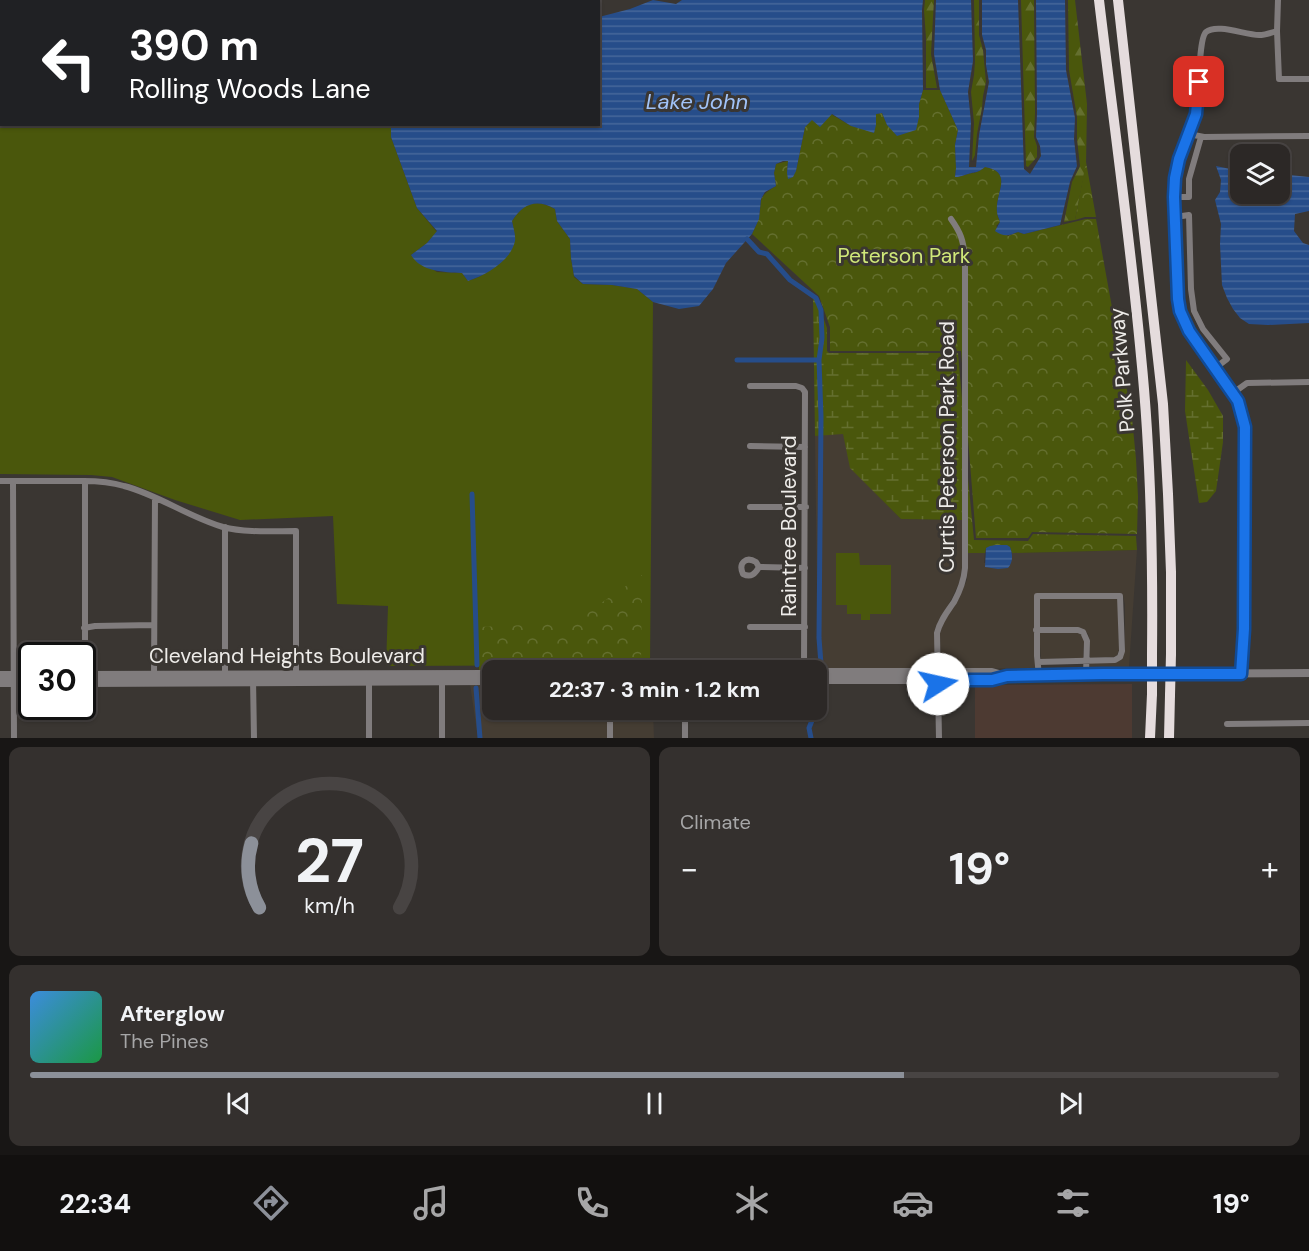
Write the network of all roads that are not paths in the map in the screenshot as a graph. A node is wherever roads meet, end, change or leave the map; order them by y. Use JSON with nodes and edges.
{"nodes":[{"id":1,"x":1099,"y":0,"type":"edge"},
{"id":2,"x":1118,"y":0,"type":"edge"},
{"id":3,"x":1278,"y":0,"type":"edge"},
{"id":4,"x":1277,"y":31,"type":"junction"},
{"id":5,"x":1309,"y":79,"type":"edge"},
{"id":6,"x":1188,"y":135,"type":"junction"},
{"id":7,"x":1309,"y":136,"type":"edge"},
{"id":8,"x":1201,"y":137,"type":"junction"},
{"id":9,"x":1174,"y":197,"type":"junction"},
{"id":10,"x":1175,"y":217,"type":"junction"},
{"id":11,"x":951,"y":219,"type":"dead end"},
{"id":12,"x":1215,"y":368,"type":"junction"},
{"id":13,"x":1309,"y":382,"type":"edge"},
{"id":14,"x":750,"y":386,"type":"dead end"},
{"id":15,"x":1233,"y":393,"type":"junction"},
{"id":16,"x":750,"y":446,"type":"dead end"},
{"id":17,"x":806,"y":447,"type":"junction"},
{"id":18,"x":0,"y":481,"type":"edge"},
{"id":19,"x":13,"y":481,"type":"junction"},
{"id":20,"x":85,"y":481,"type":"junction"},
{"id":21,"x":155,"y":498,"type":"junction"},
{"id":22,"x":750,"y":507,"type":"dead end"},
{"id":23,"x":806,"y":507,"type":"junction"},
{"id":24,"x":225,"y":527,"type":"junction"},
{"id":25,"x":759,"y":567,"type":"dead end"},
{"id":26,"x":805,"y":568,"type":"junction"},
{"id":27,"x":154,"y":625,"type":"junction"},
{"id":28,"x":750,"y":627,"type":"dead end"},
{"id":29,"x":805,"y":627,"type":"junction"},
{"id":30,"x":84,"y":628,"type":"junction"},
{"id":31,"x":1036,"y":630,"type":"junction"},
{"id":32,"x":84,"y":642,"type":"edge"},
{"id":33,"x":804,"y":660,"type":"edge"},
{"id":34,"x":1087,"y":660,"type":"junction"},
{"id":35,"x":1038,"y":662,"type":"junction"},
{"id":36,"x":827,"y":672,"type":"edge"},
{"id":37,"x":1309,"y":673,"type":"edge"},
{"id":38,"x":1086,"y":674,"type":"junction"},
{"id":39,"x":1241,"y":674,"type":"junction"},
{"id":40,"x":0,"y":675,"type":"edge"},
{"id":41,"x":938,"y":675,"type":"junction"},
{"id":42,"x":1039,"y":676,"type":"junction"},
{"id":43,"x":18,"y":678,"type":"edge"},
{"id":44,"x":154,"y":678,"type":"junction"},
{"id":45,"x":442,"y":678,"type":"junction"},
{"id":46,"x":482,"y":678,"type":"edge"},
{"id":47,"x":14,"y":679,"type":"junction"},
{"id":48,"x":96,"y":679,"type":"edge"},
{"id":49,"x":225,"y":679,"type":"junction"},
{"id":50,"x":253,"y":679,"type":"junction"},
{"id":51,"x":296,"y":679,"type":"junction"},
{"id":52,"x":369,"y":679,"type":"junction"},
{"id":53,"x":18,"y":680,"type":"edge"},
{"id":54,"x":827,"y":680,"type":"edge"},
{"id":55,"x":0,"y":683,"type":"edge"},
{"id":56,"x":610,"y":720,"type":"edge"},
{"id":57,"x":685,"y":720,"type":"edge"},
{"id":58,"x":1309,"y":723,"type":"edge"},
{"id":59,"x":1227,"y":724,"type":"dead end"},
{"id":60,"x":14,"y":738,"type":"edge"},
{"id":61,"x":254,"y":738,"type":"edge"},
{"id":62,"x":369,"y":738,"type":"edge"},
{"id":63,"x":442,"y":738,"type":"edge"},
{"id":64,"x":610,"y":738,"type":"edge"},
{"id":65,"x":685,"y":738,"type":"edge"},
{"id":66,"x":939,"y":738,"type":"edge"},
{"id":67,"x":1148,"y":738,"type":"edge"},
{"id":68,"x":1169,"y":738,"type":"edge"}],
"edges":[{"from":1,"to":67,"type":"highway","name":"Polk Parkway","bridge":true},
{"from":2,"to":68,"type":"highway","name":"Polk Parkway","bridge":true},
{"from":3,"to":4,"type":"street"},
{"from":4,"to":5,"type":"street"},
{"from":4,"to":6,"type":"street"},
{"from":6,"to":8,"type":"street"},
{"from":6,"to":9,"type":"street"},
{"from":7,"to":8,"type":"street"},
{"from":8,"to":9,"type":"street"},
{"from":9,"to":10,"type":"street"},
{"from":10,"to":12,"type":"street"},
{"from":10,"to":12,"type":"street"},
{"from":11,"to":41,"type":"street","name":"Curtis Peterson Park Road"},
{"from":12,"to":15,"type":"street"},
{"from":13,"to":15,"type":"street"},
{"from":14,"to":17,"type":"street","name":"Raintree Boulevard"},
{"from":15,"to":39,"type":"street"},
{"from":16,"to":17,"type":"street"},
{"from":17,"to":23,"type":"street","name":"Raintree Boulevard"},
{"from":18,"to":19,"type":"street"},
{"from":19,"to":20,"type":"street"},
{"from":19,"to":47,"type":"street"},
{"from":20,"to":21,"type":"street"},
{"from":20,"to":30,"type":"street"},
{"from":21,"to":24,"type":"street"},
{"from":21,"to":27,"type":"street"},
{"from":22,"to":23,"type":"street"},
{"from":23,"to":26,"type":"street","name":"Raintree Boulevard"},
{"from":24,"to":49,"type":"street"},
{"from":24,"to":51,"type":"street"},
{"from":25,"to":26,"type":"street"},
{"from":26,"to":29,"type":"street","name":"Raintree Boulevard"},
{"from":27,"to":30,"type":"street"},
{"from":27,"to":44,"type":"street"},
{"from":28,"to":29,"type":"street"},
{"from":29,"to":33,"type":"street","name":"Raintree Boulevard"},
{"from":30,"to":32,"type":"street"},
{"from":31,"to":34,"type":"street"},
{"from":31,"to":34,"type":"street"},
{"from":31,"to":35,"type":"street"},
{"from":34,"to":35,"type":"street"},
{"from":34,"to":38,"type":"street"},
{"from":35,"to":42,"type":"street"},
{"from":36,"to":41,"type":"street"},
{"from":37,"to":39,"type":"street"},
{"from":38,"to":39,"type":"street"},
{"from":38,"to":42,"type":"street"},
{"from":40,"to":47,"type":"street"},
{"from":41,"to":42,"type":"street"},
{"from":41,"to":54,"type":"street"},
{"from":41,"to":66,"type":"street","name":"Curtis Peterson Park Road"},
{"from":43,"to":47,"type":"street"},
{"from":44,"to":48,"type":"street","name":"Cleveland Heights Boulevard"},
{"from":44,"to":49,"type":"street","name":"Cleveland Heights Boulevard"},
{"from":45,"to":46,"type":"street","name":"Cleveland Heights Boulevard"},
{"from":45,"to":52,"type":"street","name":"Cleveland Heights Boulevard"},
{"from":45,"to":63,"type":"street"},
{"from":47,"to":53,"type":"street"},
{"from":47,"to":55,"type":"street"},
{"from":47,"to":60,"type":"street"},
{"from":49,"to":50,"type":"street","name":"Cleveland Heights Boulevard"},
{"from":50,"to":51,"type":"street","name":"Cleveland Heights Boulevard"},
{"from":50,"to":61,"type":"street"},
{"from":51,"to":52,"type":"street","name":"Cleveland Heights Boulevard"},
{"from":52,"to":62,"type":"street"},
{"from":56,"to":64,"type":"street"},
{"from":57,"to":65,"type":"street"},
{"from":58,"to":59,"type":"street"}]}
